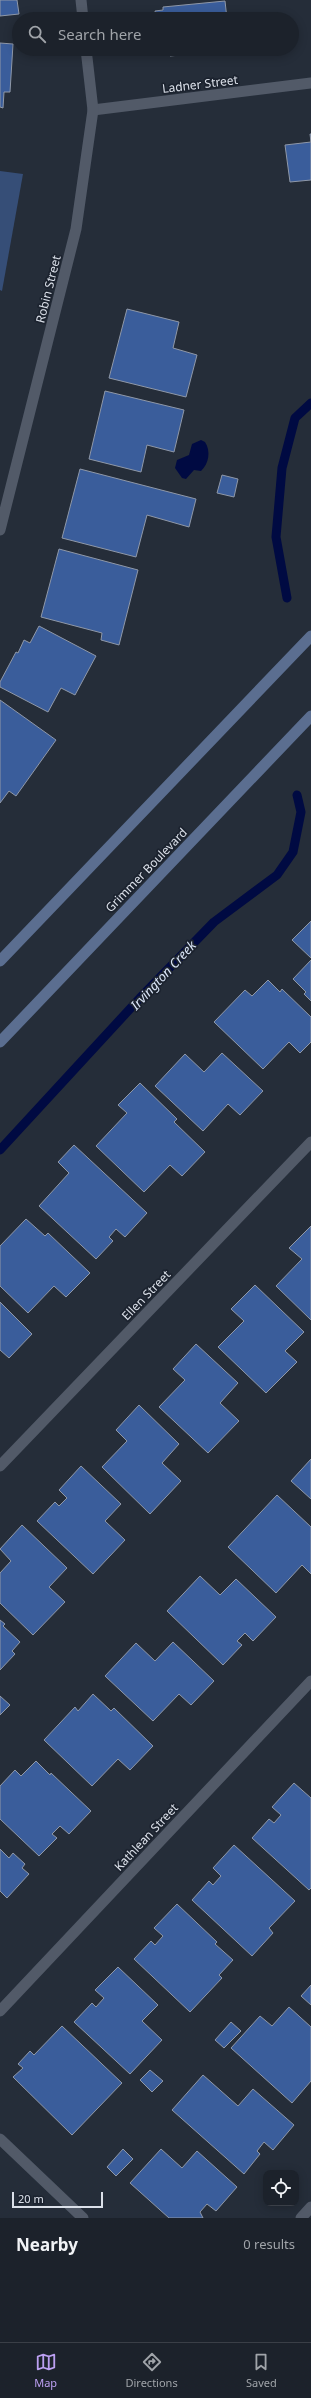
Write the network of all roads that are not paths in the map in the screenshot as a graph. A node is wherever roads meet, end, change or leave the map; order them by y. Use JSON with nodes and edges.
{"nodes":[{"id":1,"x":81,"y":0,"type":"edge"},
{"id":2,"x":82,"y":12,"type":"edge"},
{"id":3,"x":87,"y":56,"type":"edge"},
{"id":4,"x":311,"y":83,"type":"edge"},
{"id":5,"x":93,"y":110,"type":"junction"},
{"id":6,"x":0,"y":489,"type":"edge"},
{"id":7,"x":12,"y":491,"type":"junction"},
{"id":8,"x":0,"y":530,"type":"edge"},
{"id":9,"x":311,"y":636,"type":"edge"},
{"id":10,"x":311,"y":716,"type":"edge"},
{"id":11,"x":0,"y":961,"type":"edge"},
{"id":12,"x":0,"y":1042,"type":"edge"},
{"id":13,"x":311,"y":1142,"type":"edge"},
{"id":14,"x":0,"y":1466,"type":"edge"},
{"id":15,"x":311,"y":1681,"type":"edge"},
{"id":16,"x":0,"y":2011,"type":"edge"},
{"id":17,"x":0,"y":2139,"type":"edge"},
{"id":18,"x":311,"y":2207,"type":"edge"},
{"id":19,"x":83,"y":2218,"type":"edge"},
{"id":20,"x":301,"y":2218,"type":"edge"}],
"edges":[{"from":1,"to":2,"type":"street"},
{"from":3,"to":5,"type":"street","name":"Robin Street"},
{"from":4,"to":5,"type":"street","name":"Ladner Street"},
{"from":5,"to":7,"type":"street","name":"Robin Street"},
{"from":6,"to":7,"type":"street"},
{"from":7,"to":8,"type":"street","name":"Robin Street"},
{"from":9,"to":11,"type":"main road"},
{"from":10,"to":12,"type":"main road","name":"Grimmer Boulevard"},
{"from":13,"to":14,"type":"street","name":"Ellen Street"},
{"from":15,"to":16,"type":"street","name":"Kathlean Street"},
{"from":17,"to":19,"type":"street"},
{"from":18,"to":20,"type":"street"}]}
